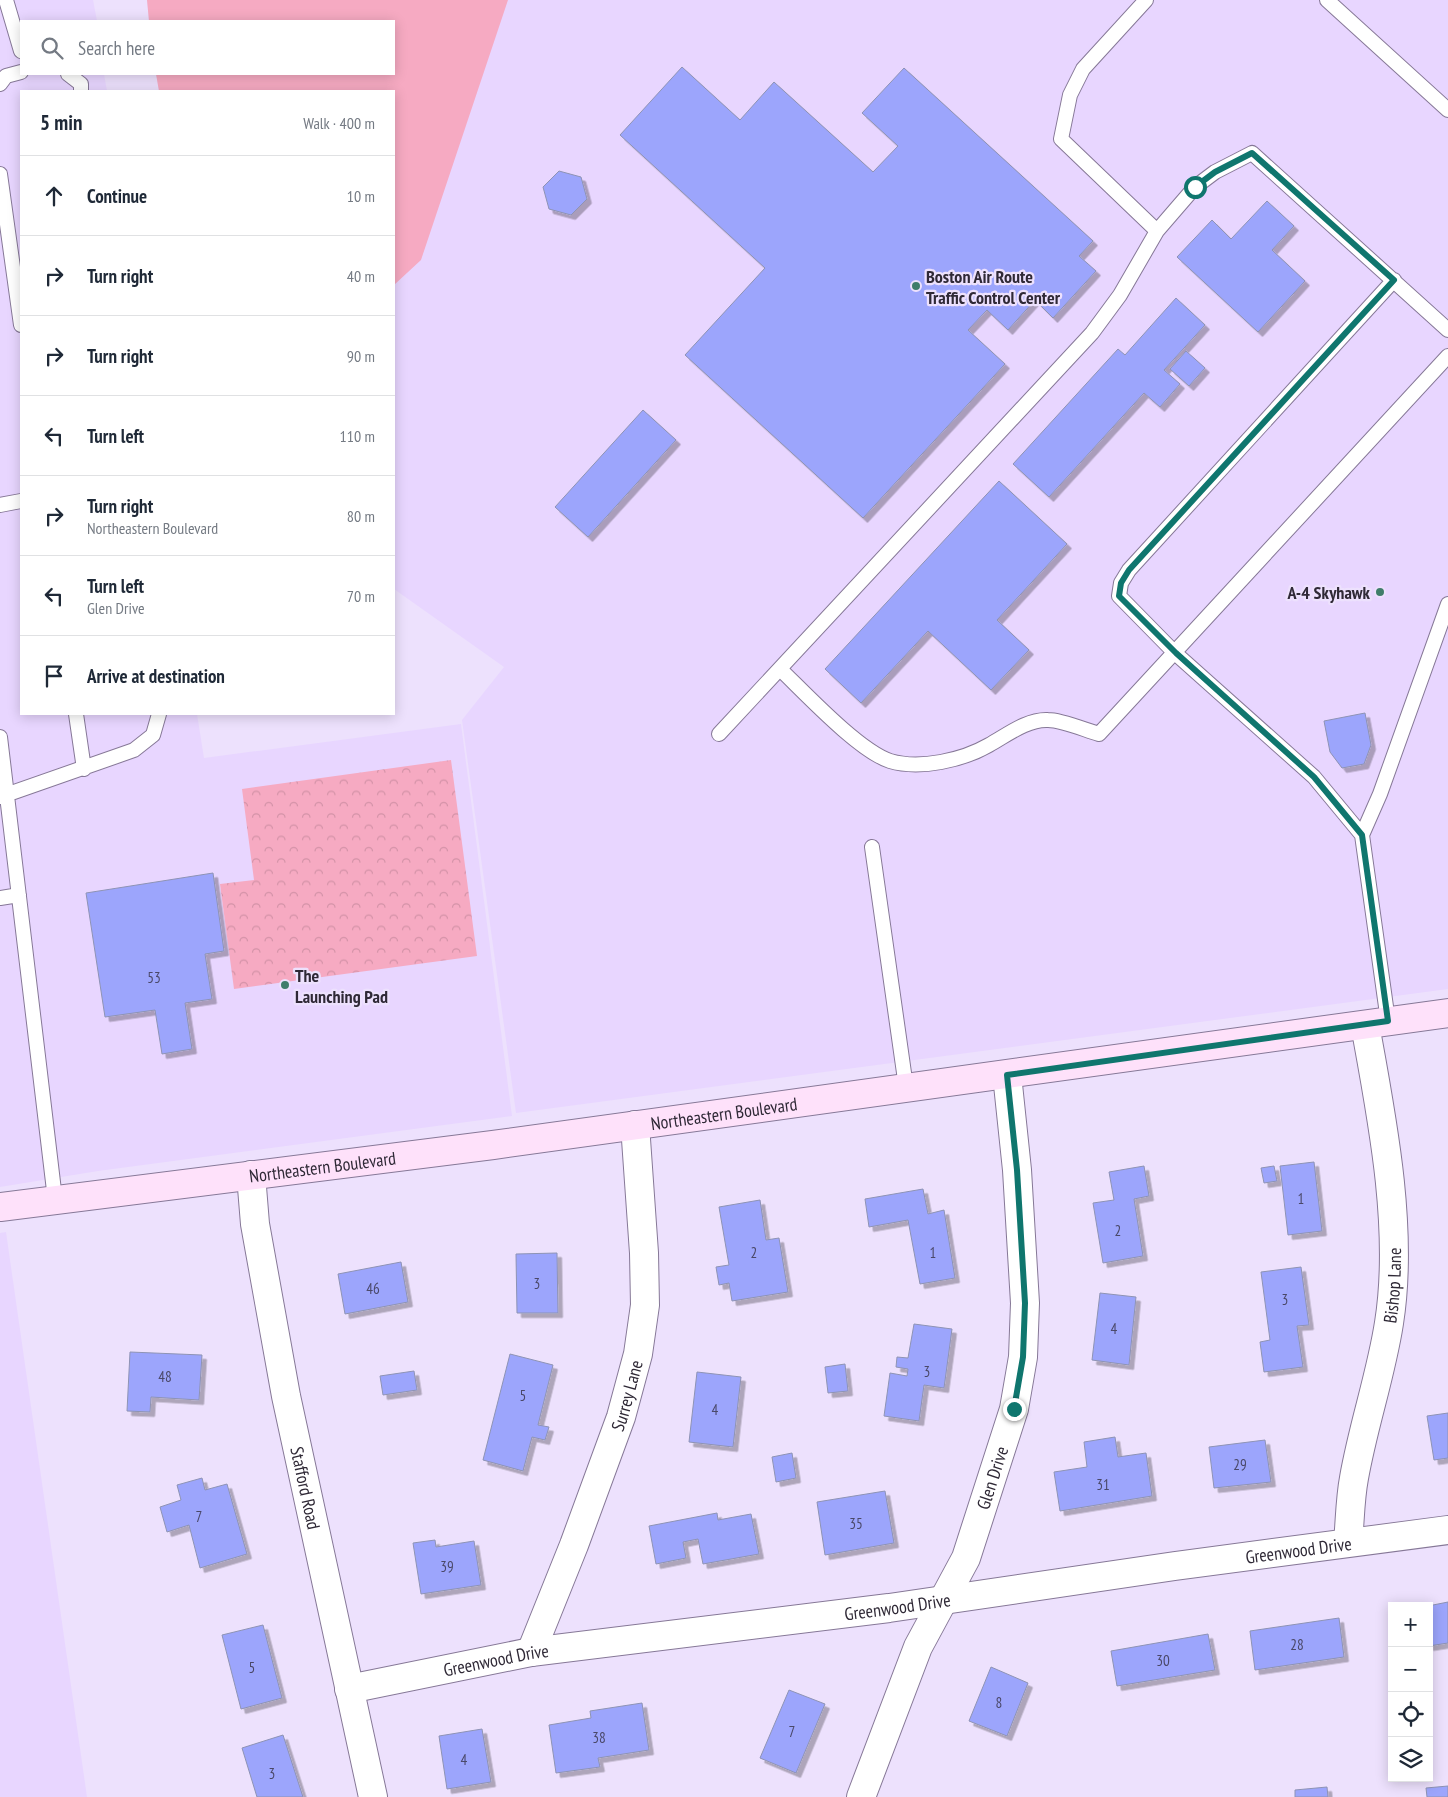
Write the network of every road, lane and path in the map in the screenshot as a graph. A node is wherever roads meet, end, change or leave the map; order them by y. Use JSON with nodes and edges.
{"nodes":[{"id":1,"x":6,"y":0,"type":"edge"},
{"id":2,"x":1146,"y":0,"type":"edge"},
{"id":3,"x":1327,"y":0,"type":"edge"},
{"id":4,"x":20,"y":48,"type":"edge"},
{"id":5,"x":20,"y":72,"type":"edge"},
{"id":6,"x":69,"y":75,"type":"edge"},
{"id":7,"x":0,"y":84,"type":"edge"},
{"id":8,"x":81,"y":90,"type":"edge"},
{"id":9,"x":1448,"y":110,"type":"edge"},
{"id":10,"x":0,"y":174,"type":"edge"},
{"id":11,"x":1157,"y":231,"type":"junction"},
{"id":12,"x":1394,"y":280,"type":"junction"},
{"id":13,"x":20,"y":318,"type":"edge"},
{"id":14,"x":1448,"y":330,"type":"edge"},
{"id":15,"x":1448,"y":356,"type":"edge"},
{"id":16,"x":20,"y":501,"type":"edge"},
{"id":17,"x":0,"y":505,"type":"edge"},
{"id":18,"x":1448,"y":604,"type":"edge"},
{"id":19,"x":1176,"y":653,"type":"junction"},
{"id":20,"x":780,"y":669,"type":"junction"},
{"id":21,"x":76,"y":715,"type":"edge"},
{"id":22,"x":159,"y":715,"type":"edge"},
{"id":23,"x":719,"y":734,"type":"dead end"},
{"id":24,"x":0,"y":737,"type":"edge"},
{"id":25,"x":84,"y":769,"type":"junction"},
{"id":26,"x":4,"y":796,"type":"edge"},
{"id":27,"x":1362,"y":835,"type":"junction"},
{"id":28,"x":872,"y":847,"type":"dead end"},
{"id":29,"x":19,"y":895,"type":"junction"},
{"id":30,"x":0,"y":898,"type":"edge"},
{"id":31,"x":1448,"y":1013,"type":"edge"},
{"id":32,"x":1377,"y":1023,"type":"junction"},
{"id":33,"x":1007,"y":1075,"type":"junction"},
{"id":34,"x":906,"y":1087,"type":"junction"},
{"id":35,"x":635,"y":1125,"type":"junction"},
{"id":36,"x":251,"y":1175,"type":"junction"},
{"id":37,"x":55,"y":1199,"type":"junction"},
{"id":38,"x":0,"y":1207,"type":"edge"},
{"id":39,"x":1448,"y":1530,"type":"edge"},
{"id":40,"x":1348,"y":1542,"type":"junction"},
{"id":41,"x":944,"y":1598,"type":"junction"},
{"id":42,"x":531,"y":1652,"type":"junction"},
{"id":43,"x":349,"y":1689,"type":"junction"},
{"id":44,"x":373,"y":1797,"type":"edge"},
{"id":45,"x":860,"y":1797,"type":"edge"}],
"edges":[{"from":1,"to":4,"type":"lane"},
{"from":2,"to":11,"type":"lane"},
{"from":3,"to":9,"type":"lane"},
{"from":5,"to":7,"type":"lane"},
{"from":6,"to":8,"type":"lane"},
{"from":10,"to":13,"type":"lane"},
{"from":11,"to":12,"type":"lane"},
{"from":11,"to":20,"type":"lane"},
{"from":12,"to":14,"type":"lane"},
{"from":12,"to":19,"type":"lane"},
{"from":15,"to":19,"type":"lane"},
{"from":16,"to":17,"type":"lane"},
{"from":18,"to":27,"type":"lane"},
{"from":19,"to":20,"type":"lane"},
{"from":19,"to":27,"type":"lane"},
{"from":20,"to":23,"type":"lane"},
{"from":21,"to":25,"type":"lane"},
{"from":22,"to":25,"type":"lane"},
{"from":24,"to":26,"type":"lane"},
{"from":25,"to":26,"type":"lane"},
{"from":26,"to":29,"type":"lane"},
{"from":27,"to":32,"type":"lane"},
{"from":28,"to":34,"type":"lane"},
{"from":29,"to":30,"type":"lane"},
{"from":29,"to":37,"type":"lane"},
{"from":31,"to":32,"type":"street","name":"Northeastern Boulevard"},
{"from":32,"to":33,"type":"street","name":"Northeastern Boulevard"},
{"from":32,"to":40,"type":"street","name":"Bishop Lane"},
{"from":33,"to":34,"type":"street","name":"Northeastern Boulevard"},
{"from":33,"to":41,"type":"street","name":"Glen Drive"},
{"from":34,"to":35,"type":"street","name":"Northeastern Boulevard"},
{"from":35,"to":36,"type":"street","name":"Northeastern Boulevard"},
{"from":35,"to":42,"type":"street","name":"Surrey Lane"},
{"from":36,"to":37,"type":"street","name":"Northeastern Boulevard"},
{"from":36,"to":43,"type":"street","name":"Stafford Road"},
{"from":37,"to":38,"type":"street","name":"Northeastern Boulevard"},
{"from":39,"to":40,"type":"street","name":"Greenwood Drive"},
{"from":40,"to":41,"type":"street","name":"Greenwood Drive"},
{"from":41,"to":42,"type":"street","name":"Greenwood Drive"},
{"from":41,"to":45,"type":"street","name":"Glen Drive"},
{"from":42,"to":43,"type":"street","name":"Greenwood Drive"},
{"from":43,"to":44,"type":"street","name":"Stafford Road"}]}
